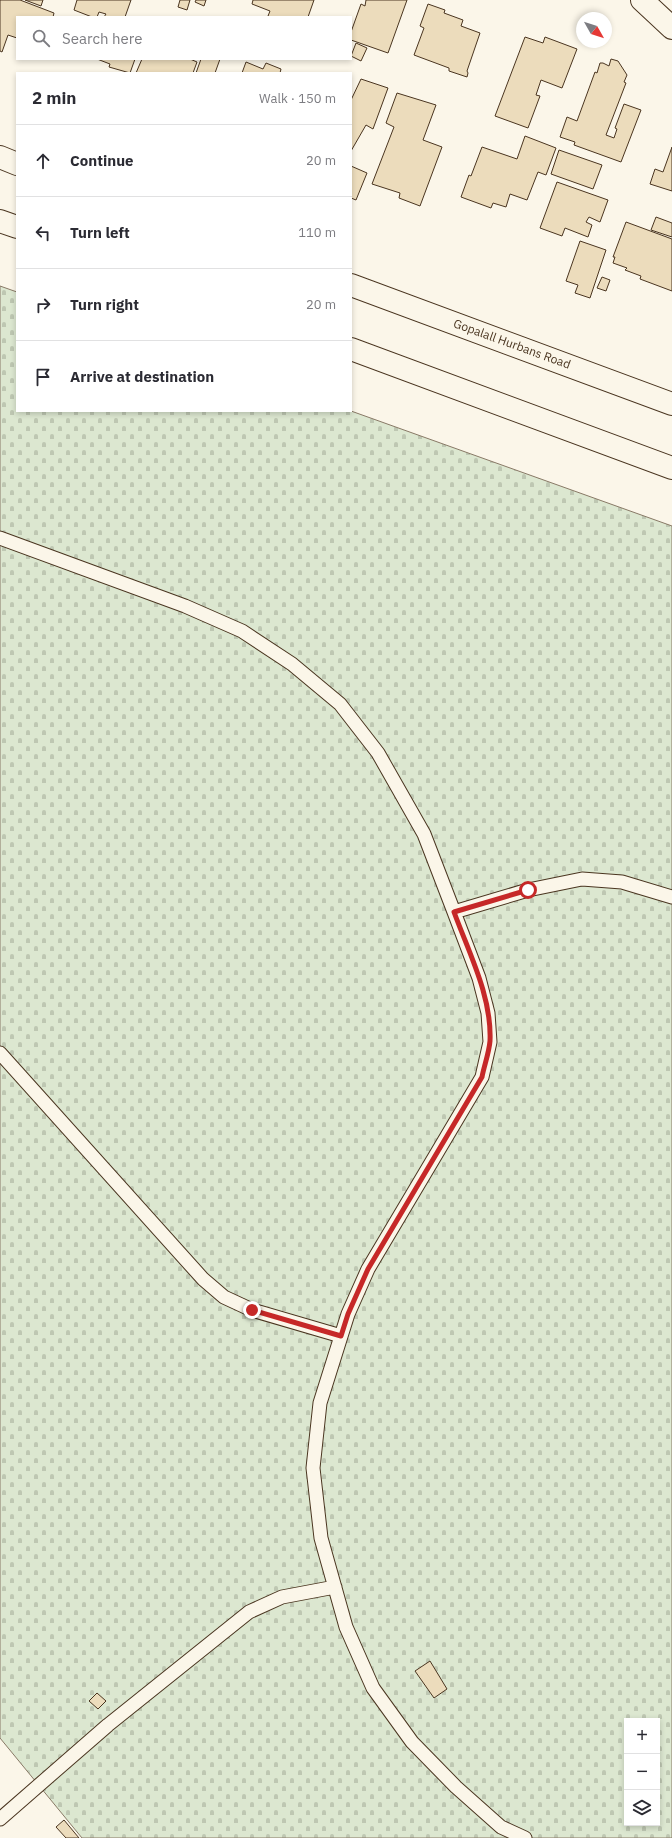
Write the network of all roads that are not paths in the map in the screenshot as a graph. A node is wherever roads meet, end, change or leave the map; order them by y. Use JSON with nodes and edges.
{"nodes":[{"id":1,"x":642,"y":0,"type":"edge"},
{"id":2,"x":672,"y":28,"type":"edge"},
{"id":3,"x":0,"y":157,"type":"edge"},
{"id":4,"x":16,"y":164,"type":"edge"},
{"id":5,"x":0,"y":221,"type":"edge"},
{"id":6,"x":16,"y":227,"type":"edge"},
{"id":7,"x":352,"y":285,"type":"edge"},
{"id":8,"x":352,"y":349,"type":"edge"},
{"id":9,"x":672,"y":404,"type":"edge"},
{"id":10,"x":672,"y":468,"type":"edge"},
{"id":11,"x":0,"y":538,"type":"edge"},
{"id":12,"x":672,"y":897,"type":"edge"},
{"id":13,"x":454,"y":912,"type":"junction"},
{"id":14,"x":0,"y":1053,"type":"edge"},
{"id":15,"x":341,"y":1336,"type":"junction"},
{"id":16,"x":335,"y":1587,"type":"junction"},
{"id":17,"x":0,"y":1819,"type":"edge"},
{"id":18,"x":519,"y":1837,"type":"edge"}],
"edges":[{"from":1,"to":2,"type":"main road"},
{"from":3,"to":4,"type":"main road"},
{"from":5,"to":6,"type":"main road"},
{"from":7,"to":9,"type":"main road","name":"Gopalall Hurbans Road"},
{"from":8,"to":10,"type":"main road"},
{"from":11,"to":13,"type":"lane"},
{"from":12,"to":13,"type":"lane"},
{"from":13,"to":15,"type":"lane"},
{"from":14,"to":15,"type":"lane"},
{"from":15,"to":16,"type":"lane"},
{"from":16,"to":17,"type":"lane"},
{"from":16,"to":18,"type":"lane"}]}
